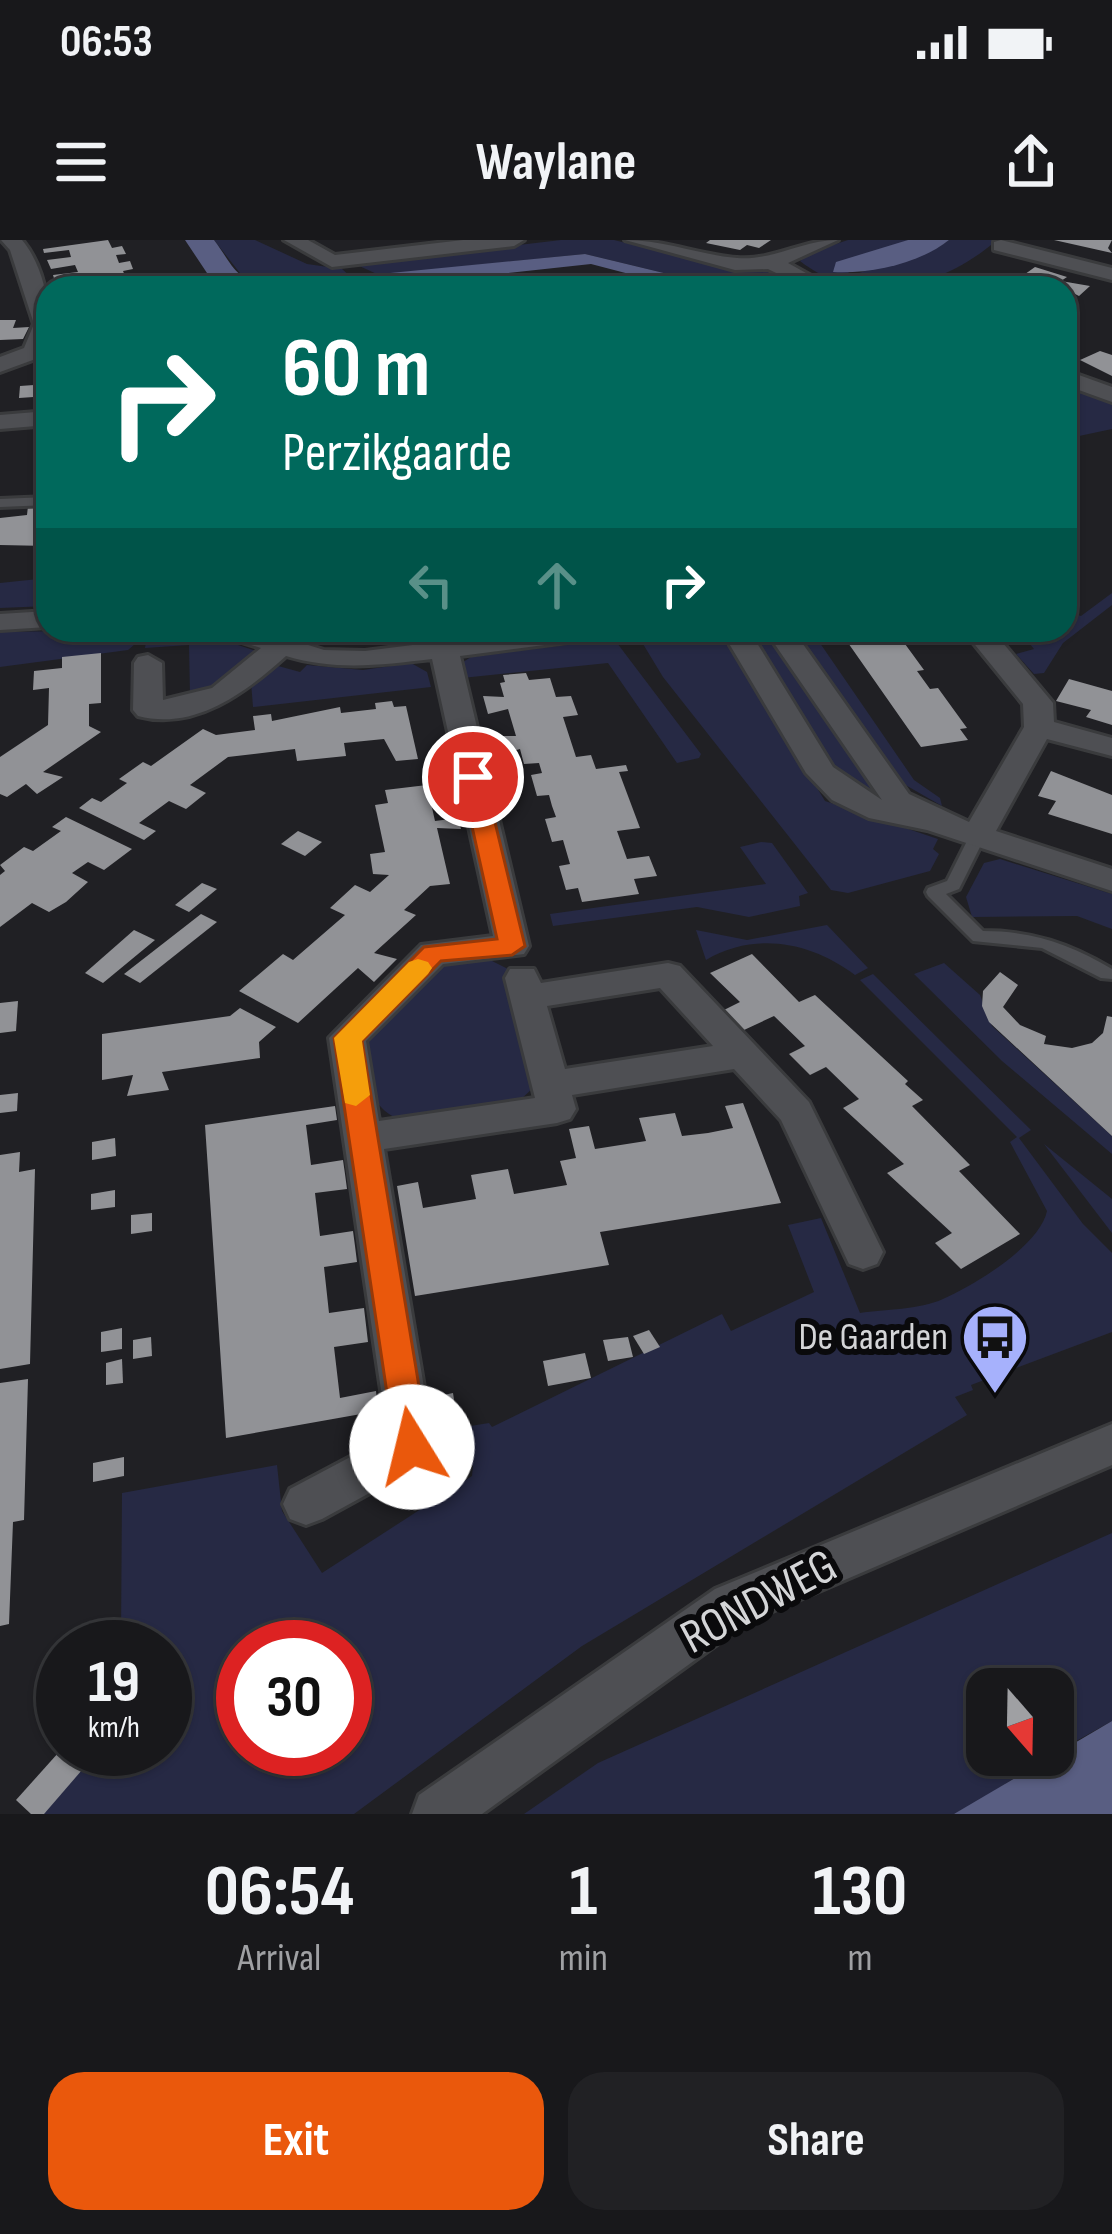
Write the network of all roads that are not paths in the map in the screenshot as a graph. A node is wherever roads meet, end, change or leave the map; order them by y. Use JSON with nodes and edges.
{"nodes":[{"id":1,"x":11,"y":240,"type":"edge"},
{"id":2,"x":294,"y":240,"type":"edge"},
{"id":3,"x":514,"y":240,"type":"edge"},
{"id":4,"x":635,"y":240,"type":"edge"},
{"id":5,"x":828,"y":240,"type":"edge"},
{"id":6,"x":1004,"y":243,"type":"edge"},
{"id":7,"x":771,"y":262,"type":"junction"},
{"id":8,"x":1112,"y":274,"type":"edge"},
{"id":9,"x":800,"y":276,"type":"edge"},
{"id":10,"x":36,"y":309,"type":"edge"},
{"id":11,"x":36,"y":345,"type":"edge"},
{"id":12,"x":0,"y":365,"type":"edge"},
{"id":13,"x":1077,"y":381,"type":"edge"},
{"id":14,"x":1112,"y":394,"type":"edge"},
{"id":15,"x":36,"y":419,"type":"edge"},
{"id":16,"x":0,"y":422,"type":"edge"},
{"id":17,"x":36,"y":502,"type":"edge"},
{"id":18,"x":0,"y":503,"type":"edge"},
{"id":19,"x":36,"y":620,"type":"edge"},
{"id":20,"x":0,"y":622,"type":"edge"},
{"id":21,"x":268,"y":642,"type":"edge"},
{"id":22,"x":501,"y":642,"type":"edge"},
{"id":23,"x":742,"y":642,"type":"edge"},
{"id":24,"x":786,"y":642,"type":"edge"},
{"id":25,"x":987,"y":642,"type":"edge"},
{"id":26,"x":280,"y":646,"type":"junction"},
{"id":27,"x":444,"y":649,"type":"junction"},
{"id":28,"x":148,"y":663,"type":"dead end"},
{"id":29,"x":1039,"y":728,"type":"junction"},
{"id":30,"x":1112,"y":748,"type":"edge"},
{"id":31,"x":938,"y":824,"type":"junction"},
{"id":32,"x":977,"y":837,"type":"junction"},
{"id":33,"x":1112,"y":880,"type":"edge"},
{"id":34,"x":512,"y":946,"type":"junction"},
{"id":35,"x":1107,"y":974,"type":"dead end"},
{"id":36,"x":528,"y":997,"type":"junction"},
{"id":37,"x":740,"y":1055,"type":"junction"},
{"id":38,"x":554,"y":1084,"type":"junction"},
{"id":39,"x":362,"y":1138,"type":"junction"},
{"id":40,"x":863,"y":1252,"type":"dead end"},
{"id":41,"x":1112,"y":1444,"type":"edge"},
{"id":42,"x":306,"y":1504,"type":"dead end"},
{"id":43,"x":438,"y":1814,"type":"edge"}],
"edges":[{"from":1,"to":10,"type":"street"},
{"from":2,"to":3,"type":"street"},
{"from":4,"to":7,"type":"street"},
{"from":5,"to":7,"type":"street"},
{"from":6,"to":8,"type":"street"},
{"from":7,"to":9,"type":"street"},
{"from":11,"to":12,"type":"street"},
{"from":13,"to":14,"type":"street"},
{"from":15,"to":16,"type":"street"},
{"from":17,"to":18,"type":"lane"},
{"from":19,"to":20,"type":"street"},
{"from":21,"to":26,"type":"street"},
{"from":22,"to":27,"type":"street"},
{"from":23,"to":31,"type":"street"},
{"from":24,"to":31,"type":"street"},
{"from":25,"to":29,"type":"street"},
{"from":26,"to":27,"type":"street"},
{"from":26,"to":28,"type":"street"},
{"from":27,"to":34,"type":"street"},
{"from":29,"to":30,"type":"street"},
{"from":29,"to":32,"type":"street"},
{"from":31,"to":32,"type":"street"},
{"from":32,"to":33,"type":"street"},
{"from":32,"to":35,"type":"lane"},
{"from":34,"to":36,"type":"street"},
{"from":34,"to":39,"type":"street"},
{"from":36,"to":37,"type":"street"},
{"from":36,"to":38,"type":"street"},
{"from":37,"to":38,"type":"street"},
{"from":37,"to":40,"type":"street"},
{"from":38,"to":39,"type":"street"},
{"from":39,"to":42,"type":"street"},
{"from":41,"to":43,"type":"street","name":"RONDWEG"}]}
